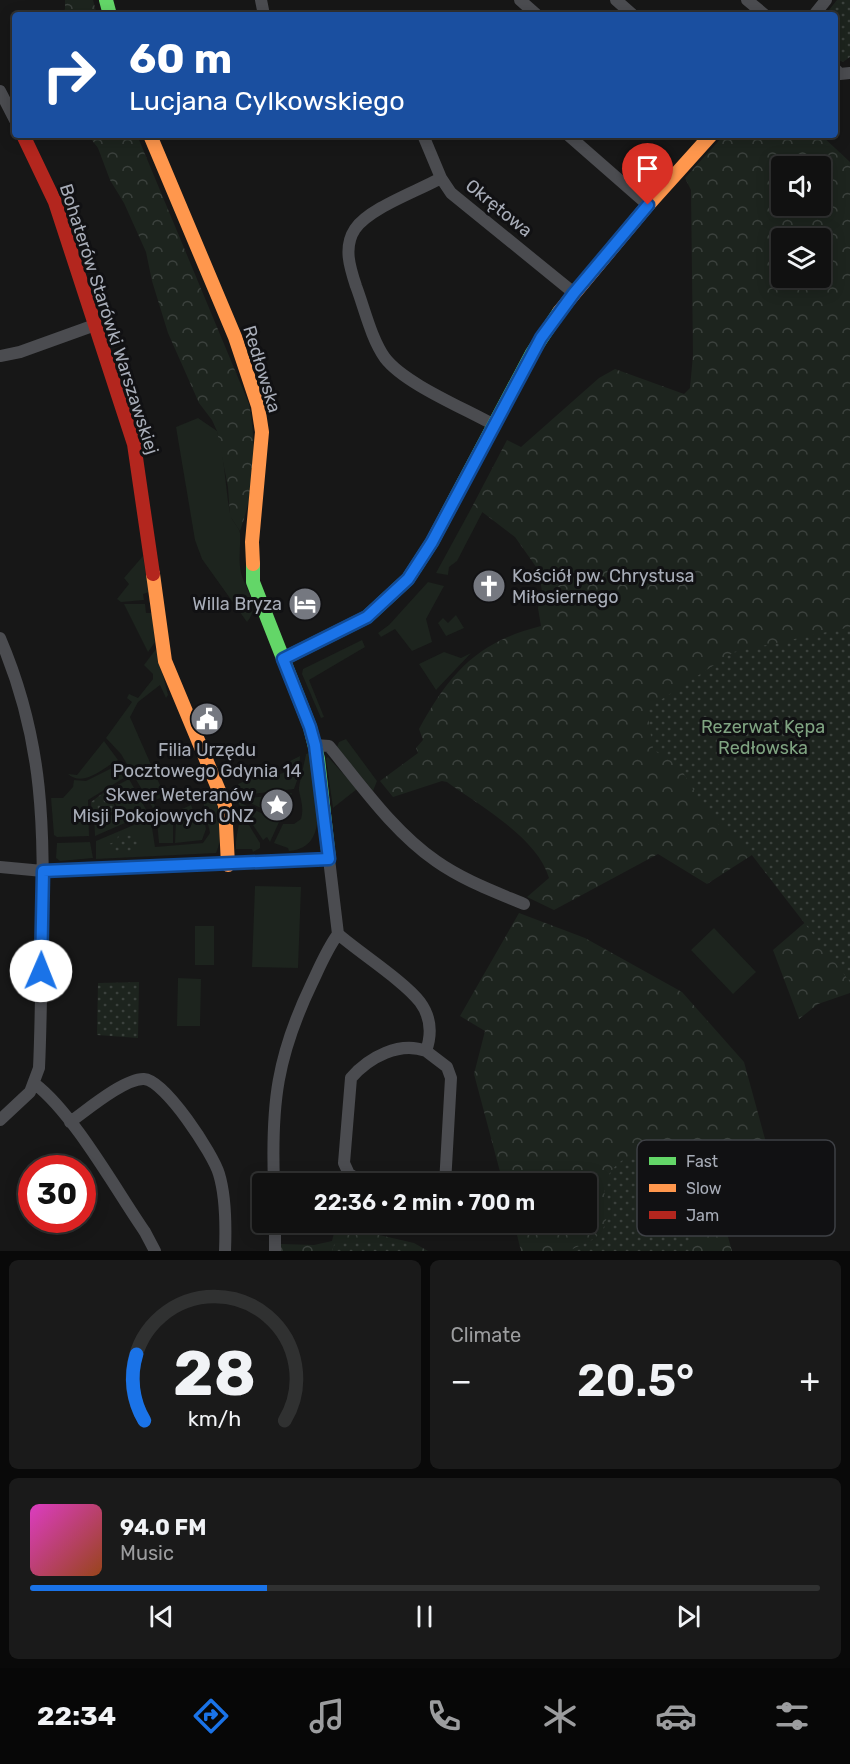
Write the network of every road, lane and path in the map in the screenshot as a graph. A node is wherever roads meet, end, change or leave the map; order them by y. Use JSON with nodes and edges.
{"nodes":[{"id":1,"x":520,"y":0,"type":"edge"},
{"id":2,"x":616,"y":0,"type":"edge"},
{"id":3,"x":747,"y":0,"type":"edge"},
{"id":4,"x":826,"y":0,"type":"edge"},
{"id":5,"x":534,"y":12,"type":"edge"},
{"id":6,"x":630,"y":12,"type":"edge"},
{"id":7,"x":761,"y":12,"type":"edge"},
{"id":8,"x":816,"y":12,"type":"edge"},
{"id":9,"x":0,"y":91,"type":"edge"},
{"id":10,"x":12,"y":114,"type":"edge"},
{"id":11,"x":24,"y":138,"type":"edge"},
{"id":12,"x":151,"y":138,"type":"edge"},
{"id":13,"x":424,"y":138,"type":"edge"},
{"id":14,"x":571,"y":138,"type":"edge"},
{"id":15,"x":708,"y":138,"type":"edge"},
{"id":16,"x":441,"y":178,"type":"junction"},
{"id":17,"x":648,"y":205,"type":"junction"},
{"id":18,"x":574,"y":293,"type":"junction"},
{"id":19,"x":95,"y":325,"type":"junction"},
{"id":20,"x":0,"y":356,"type":"edge"},
{"id":21,"x":494,"y":424,"type":"junction"},
{"id":22,"x":0,"y":638,"type":"edge"},
{"id":23,"x":4,"y":657,"type":"edge"},
{"id":24,"x":283,"y":659,"type":"junction"},
{"id":25,"x":315,"y":745,"type":"junction"},
{"id":26,"x":329,"y":859,"type":"junction"},
{"id":27,"x":228,"y":865,"type":"junction"},
{"id":28,"x":0,"y":867,"type":"edge"},
{"id":29,"x":43,"y":871,"type":"junction"},
{"id":30,"x":524,"y":904,"type":"dead end"},
{"id":31,"x":338,"y":934,"type":"junction"},
{"id":32,"x":426,"y":1051,"type":"junction"},
{"id":33,"x":35,"y":1084,"type":"junction"},
{"id":34,"x":0,"y":1120,"type":"edge"},
{"id":35,"x":70,"y":1122,"type":"junction"},
{"id":36,"x":274,"y":1173,"type":"edge"},
{"id":37,"x":349,"y":1173,"type":"edge"},
{"id":38,"x":446,"y":1173,"type":"edge"},
{"id":39,"x":275,"y":1233,"type":"edge"},
{"id":40,"x":154,"y":1251,"type":"edge"},
{"id":41,"x":225,"y":1251,"type":"edge"},
{"id":42,"x":275,"y":1251,"type":"edge"}],
"edges":[{"from":1,"to":5,"type":"street"},
{"from":2,"to":6,"type":"street"},
{"from":3,"to":7,"type":"street"},
{"from":4,"to":8,"type":"street"},
{"from":9,"to":10,"type":"street"},
{"from":11,"to":19,"type":"street","name":"Bohaterów Starówki Warszawskiej"},
{"from":12,"to":24,"type":"street","name":"Redłowska"},
{"from":13,"to":16,"type":"street","name":"Okrętowa"},
{"from":14,"to":17,"type":"street"},
{"from":15,"to":17,"type":"street"},
{"from":16,"to":18,"type":"street","name":"Okrętowa"},
{"from":16,"to":21,"type":"street"},
{"from":17,"to":18,"type":"street"},
{"from":18,"to":21,"type":"street"},
{"from":19,"to":20,"type":"street"},
{"from":19,"to":27,"type":"street","name":"Bohaterów Starówki Warszawskiej"},
{"from":21,"to":24,"type":"street"},
{"from":22,"to":23,"type":"street"},
{"from":23,"to":29,"type":"street"},
{"from":24,"to":25,"type":"street","name":"Redłowska"},
{"from":25,"to":26,"type":"street","name":"Redłowska"},
{"from":25,"to":30,"type":"street"},
{"from":26,"to":27,"type":"street"},
{"from":26,"to":31,"type":"street"},
{"from":27,"to":29,"type":"street"},
{"from":28,"to":29,"type":"street"},
{"from":29,"to":33,"type":"street"},
{"from":31,"to":32,"type":"street"},
{"from":31,"to":36,"type":"street"},
{"from":32,"to":37,"type":"street"},
{"from":32,"to":38,"type":"street"},
{"from":33,"to":34,"type":"street"},
{"from":33,"to":35,"type":"street"},
{"from":35,"to":40,"type":"street"},
{"from":35,"to":41,"type":"street"},
{"from":39,"to":42,"type":"street"}]}
